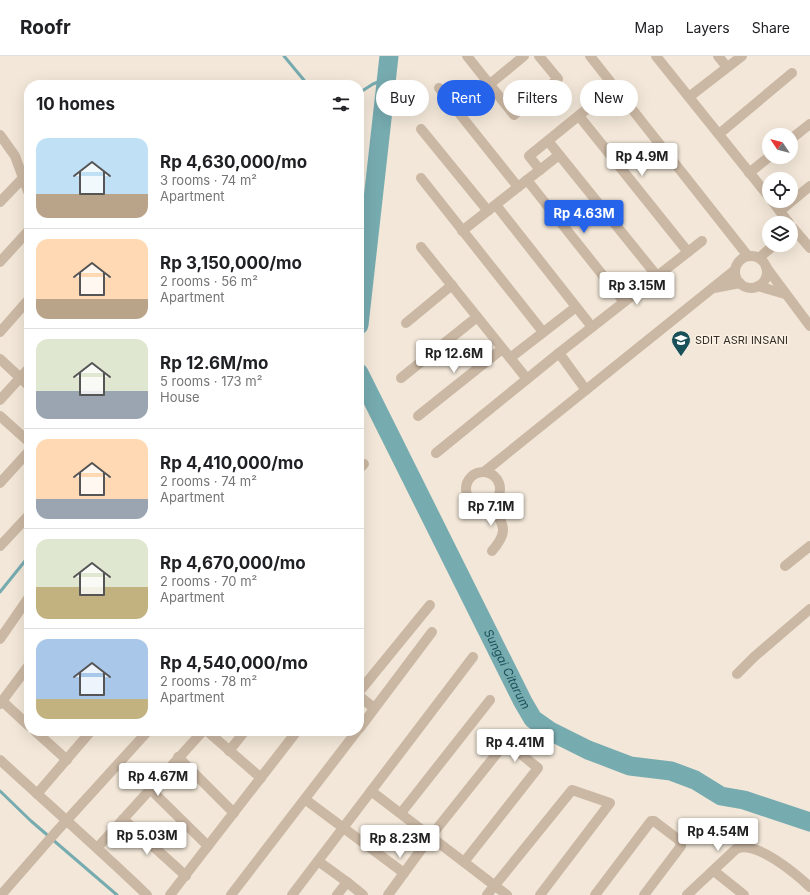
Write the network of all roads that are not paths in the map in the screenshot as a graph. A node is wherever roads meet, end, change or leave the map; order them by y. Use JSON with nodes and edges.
{"nodes":[{"id":1,"x":467,"y":56,"type":"edge"},
{"id":2,"x":524,"y":56,"type":"edge"},
{"id":3,"x":540,"y":56,"type":"edge"},
{"id":4,"x":590,"y":56,"type":"edge"},
{"id":5,"x":656,"y":56,"type":"edge"},
{"id":6,"x":718,"y":56,"type":"edge"},
{"id":7,"x":742,"y":56,"type":"edge"},
{"id":8,"x":727,"y":67,"type":"junction"},
{"id":9,"x":792,"y":73,"type":"dead end"},
{"id":10,"x":487,"y":80,"type":"edge"},
{"id":11,"x":495,"y":80,"type":"edge"},
{"id":12,"x":495,"y":90,"type":"edge"},
{"id":13,"x":689,"y":98,"type":"junction"},
{"id":14,"x":461,"y":116,"type":"edge"},
{"id":15,"x":579,"y":116,"type":"joint"},
{"id":16,"x":810,"y":124,"type":"edge"},
{"id":17,"x":421,"y":129,"type":"dead end"},
{"id":18,"x":798,"y":133,"type":"edge"},
{"id":19,"x":719,"y":134,"type":"junction"},
{"id":20,"x":1,"y":138,"type":"edge"},
{"id":21,"x":548,"y":142,"type":"junction"},
{"id":22,"x":559,"y":155,"type":"junction"},
{"id":23,"x":762,"y":163,"type":"edge"},
{"id":24,"x":540,"y":170,"type":"junction"},
{"id":25,"x":749,"y":173,"type":"junction"},
{"id":26,"x":23,"y":178,"type":"joint"},
{"id":27,"x":421,"y":178,"type":"dead end"},
{"id":28,"x":527,"y":180,"type":"junction"},
{"id":29,"x":810,"y":186,"type":"edge"},
{"id":30,"x":518,"y":187,"type":"junction"},
{"id":31,"x":762,"y":189,"type":"edge"},
{"id":32,"x":0,"y":202,"type":"edge"},
{"id":33,"x":492,"y":208,"type":"junction"},
{"id":34,"x":778,"y":208,"type":"edge"},
{"id":35,"x":780,"y":211,"type":"junction"},
{"id":36,"x":784,"y":216,"type":"edge"},
{"id":37,"x":462,"y":231,"type":"junction"},
{"id":38,"x":798,"y":234,"type":"edge"},
{"id":39,"x":24,"y":236,"type":"edge"},
{"id":40,"x":702,"y":240,"type":"dead end"},
{"id":41,"x":809,"y":246,"type":"edge"},
{"id":42,"x":421,"y":247,"type":"dead end"},
{"id":43,"x":688,"y":252,"type":"junction"},
{"id":44,"x":766,"y":252,"type":"edge"},
{"id":45,"x":748,"y":256,"type":"junction"},
{"id":46,"x":759,"y":258,"type":"junction"},
{"id":47,"x":0,"y":262,"type":"edge"},
{"id":48,"x":766,"y":267,"type":"junction"},
{"id":49,"x":735,"y":270,"type":"junction"},
{"id":50,"x":657,"y":276,"type":"junction"},
{"id":51,"x":740,"y":284,"type":"junction"},
{"id":52,"x":452,"y":285,"type":"junction"},
{"id":53,"x":758,"y":286,"type":"junction"},
{"id":54,"x":712,"y":289,"type":"junction"},
{"id":55,"x":786,"y":294,"type":"junction"},
{"id":56,"x":624,"y":302,"type":"junction"},
{"id":57,"x":24,"y":305,"type":"edge"},
{"id":58,"x":576,"y":307,"type":"junction"},
{"id":59,"x":478,"y":317,"type":"junction"},
{"id":60,"x":406,"y":323,"type":"dead end"},
{"id":61,"x":810,"y":326,"type":"edge"},
{"id":62,"x":592,"y":327,"type":"junction"},
{"id":63,"x":0,"y":332,"type":"edge"},
{"id":64,"x":543,"y":332,"type":"junction"},
{"id":65,"x":502,"y":349,"type":"junction"},
{"id":66,"x":558,"y":354,"type":"junction"},
{"id":67,"x":510,"y":358,"type":"junction"},
{"id":68,"x":0,"y":360,"type":"edge"},
{"id":69,"x":24,"y":374,"type":"edge"},
{"id":70,"x":20,"y":378,"type":"junction"},
{"id":71,"x":401,"y":378,"type":"dead end"},
{"id":72,"x":527,"y":379,"type":"junction"},
{"id":73,"x":24,"y":382,"type":"edge"},
{"id":74,"x":586,"y":390,"type":"junction"},
{"id":75,"x":0,"y":400,"type":"edge"},
{"id":76,"x":0,"y":416,"type":"edge"},
{"id":77,"x":418,"y":416,"type":"dead end"},
{"id":78,"x":24,"y":438,"type":"edge"},
{"id":79,"x":436,"y":453,"type":"dead end"},
{"id":80,"x":24,"y":457,"type":"edge"},
{"id":81,"x":484,"y":472,"type":"junction"},
{"id":82,"x":0,"y":483,"type":"edge"},
{"id":83,"x":492,"y":504,"type":"junction"},
{"id":84,"x":24,"y":520,"type":"edge"},
{"id":85,"x":0,"y":546,"type":"edge"},
{"id":86,"x":810,"y":546,"type":"edge"},
{"id":87,"x":492,"y":551,"type":"dead end"},
{"id":88,"x":785,"y":566,"type":"dead end"},
{"id":89,"x":24,"y":604,"type":"edge"},
{"id":90,"x":430,"y":605,"type":"dead end"},
{"id":91,"x":810,"y":609,"type":"edge"},
{"id":92,"x":432,"y":632,"type":"dead end"},
{"id":93,"x":0,"y":639,"type":"edge"},
{"id":94,"x":472,"y":657,"type":"dead end"},
{"id":95,"x":737,"y":674,"type":"dead end"},
{"id":96,"x":24,"y":675,"type":"edge"},
{"id":97,"x":364,"y":686,"type":"edge"},
{"id":98,"x":364,"y":700,"type":"edge"},
{"id":99,"x":490,"y":700,"type":"dead end"},
{"id":100,"x":1,"y":703,"type":"edge"},
{"id":101,"x":374,"y":708,"type":"junction"},
{"id":102,"x":24,"y":722,"type":"edge"},
{"id":103,"x":364,"y":722,"type":"edge"},
{"id":104,"x":41,"y":736,"type":"edge"},
{"id":105,"x":87,"y":736,"type":"edge"},
{"id":106,"x":143,"y":736,"type":"edge"},
{"id":107,"x":198,"y":736,"type":"edge"},
{"id":108,"x":213,"y":736,"type":"edge"},
{"id":109,"x":241,"y":736,"type":"edge"},
{"id":110,"x":293,"y":736,"type":"edge"},
{"id":111,"x":354,"y":736,"type":"edge"},
{"id":112,"x":230,"y":751,"type":"junction"},
{"id":113,"x":178,"y":757,"type":"junction"},
{"id":114,"x":0,"y":760,"type":"edge"},
{"id":115,"x":67,"y":760,"type":"junction"},
{"id":116,"x":261,"y":778,"type":"junction"},
{"id":117,"x":150,"y":789,"type":"junction"},
{"id":118,"x":371,"y":791,"type":"junction"},
{"id":119,"x":37,"y":794,"type":"junction"},
{"id":120,"x":306,"y":800,"type":"junction"},
{"id":121,"x":234,"y":813,"type":"junction"},
{"id":122,"x":401,"y":813,"type":"junction"},
{"id":123,"x":123,"y":819,"type":"junction"},
{"id":124,"x":66,"y":821,"type":"junction"},
{"id":125,"x":343,"y":828,"type":"junction"},
{"id":126,"x":431,"y":836,"type":"junction"},
{"id":127,"x":208,"y":846,"type":"junction"},
{"id":128,"x":98,"y":847,"type":"junction"},
{"id":129,"x":318,"y":861,"type":"junction"},
{"id":130,"x":464,"y":862,"type":"junction"},
{"id":131,"x":714,"y":871,"type":"junction"},
{"id":132,"x":404,"y":873,"type":"junction"},
{"id":133,"x":186,"y":876,"type":"junction"},
{"id":134,"x":346,"y":882,"type":"junction"},
{"id":135,"x":495,"y":885,"type":"junction"},
{"id":136,"x":810,"y":887,"type":"edge"},
{"id":137,"x":1,"y":895,"type":"edge"},
{"id":138,"x":147,"y":895,"type":"edge"},
{"id":139,"x":170,"y":895,"type":"edge"},
{"id":140,"x":231,"y":895,"type":"edge"},
{"id":141,"x":292,"y":895,"type":"edge"},
{"id":142,"x":337,"y":895,"type":"edge"},
{"id":143,"x":363,"y":895,"type":"edge"},
{"id":144,"x":388,"y":895,"type":"edge"},
{"id":145,"x":488,"y":895,"type":"edge"},
{"id":146,"x":507,"y":895,"type":"edge"},
{"id":147,"x":540,"y":895,"type":"edge"},
{"id":148,"x":594,"y":895,"type":"edge"},
{"id":149,"x":644,"y":895,"type":"edge"},
{"id":150,"x":687,"y":895,"type":"edge"},
{"id":151,"x":744,"y":895,"type":"edge"}],
"edges":[{"from":1,"to":10,"type":"street"},
{"from":2,"to":11,"type":"street"},
{"from":3,"to":12,"type":"street"},
{"from":4,"to":45,"type":"street"},
{"from":5,"to":13,"type":"street"},
{"from":6,"to":8,"type":"street"},
{"from":7,"to":8,"type":"street"},
{"from":8,"to":13,"type":"street"},
{"from":9,"to":19,"type":"street"},
{"from":13,"to":19,"type":"street"},
{"from":14,"to":30,"type":"street"},
{"from":15,"to":21,"type":"street"},
{"from":15,"to":43,"type":"street"},
{"from":16,"to":18,"type":"street"},
{"from":17,"to":33,"type":"street"},
{"from":19,"to":25,"type":"street"},
{"from":20,"to":26,"type":"street"},
{"from":21,"to":22,"type":"street"},
{"from":21,"to":24,"type":"street"},
{"from":22,"to":24,"type":"street"},
{"from":22,"to":50,"type":"street"},
{"from":23,"to":25,"type":"street"},
{"from":24,"to":28,"type":"street"},
{"from":25,"to":31,"type":"street"},
{"from":26,"to":32,"type":"street"},
{"from":27,"to":37,"type":"street"},
{"from":28,"to":30,"type":"street"},
{"from":28,"to":56,"type":"street"},
{"from":29,"to":35,"type":"street"},
{"from":30,"to":33,"type":"street"},
{"from":33,"to":37,"type":"street"},
{"from":33,"to":58,"type":"street"},
{"from":34,"to":35,"type":"street"},
{"from":35,"to":36,"type":"street"},
{"from":37,"to":64,"type":"street"},
{"from":38,"to":41,"type":"street"},
{"from":39,"to":47,"type":"street"},
{"from":40,"to":43,"type":"street"},
{"from":42,"to":52,"type":"street"},
{"from":43,"to":50,"type":"street"},
{"from":44,"to":46,"type":"street"},
{"from":45,"to":46,"type":"street"},
{"from":45,"to":49,"type":"street"},
{"from":46,"to":48,"type":"street"},
{"from":48,"to":53,"type":"street"},
{"from":48,"to":55,"type":"street"},
{"from":49,"to":51,"type":"street"},
{"from":49,"to":54,"type":"street"},
{"from":50,"to":56,"type":"street"},
{"from":51,"to":53,"type":"street"},
{"from":51,"to":54,"type":"street"},
{"from":52,"to":59,"type":"street"},
{"from":52,"to":60,"type":"street"},
{"from":53,"to":55,"type":"street"},
{"from":54,"to":74,"type":"street"},
{"from":55,"to":61,"type":"street"},
{"from":56,"to":62,"type":"street"},
{"from":57,"to":63,"type":"street"},
{"from":58,"to":62,"type":"street"},
{"from":58,"to":64,"type":"street"},
{"from":59,"to":65,"type":"street"},
{"from":59,"to":71,"type":"street"},
{"from":62,"to":66,"type":"street"},
{"from":64,"to":67,"type":"street"},
{"from":65,"to":67,"type":"street"},
{"from":65,"to":77,"type":"street"},
{"from":66,"to":72,"type":"street"},
{"from":66,"to":74,"type":"street"},
{"from":67,"to":72,"type":"street"},
{"from":68,"to":70,"type":"street"},
{"from":69,"to":70,"type":"street"},
{"from":70,"to":73,"type":"street"},
{"from":70,"to":75,"type":"street"},
{"from":72,"to":79,"type":"street"},
{"from":74,"to":81,"type":"street"},
{"from":76,"to":78,"type":"street"},
{"from":80,"to":82,"type":"street"},
{"from":81,"to":83,"type":"street"},
{"from":81,"to":83,"type":"street"},
{"from":83,"to":87,"type":"street"},
{"from":84,"to":85,"type":"street"},
{"from":86,"to":88,"type":"street"},
{"from":89,"to":93,"type":"street"},
{"from":90,"to":97,"type":"street"},
{"from":91,"to":95,"type":"street"},
{"from":92,"to":101,"type":"street"},
{"from":94,"to":118,"type":"street"},
{"from":96,"to":100,"type":"street"},
{"from":98,"to":101,"type":"street"},
{"from":99,"to":122,"type":"street"},
{"from":100,"to":102,"type":"street"},
{"from":101,"to":103,"type":"street"},
{"from":104,"to":115,"type":"street"},
{"from":105,"to":115,"type":"street"},
{"from":106,"to":124,"type":"street"},
{"from":107,"to":113,"type":"street"},
{"from":108,"to":112,"type":"street"},
{"from":109,"to":112,"type":"street"},
{"from":110,"to":116,"type":"street"},
{"from":111,"to":120,"type":"street"},
{"from":112,"to":116,"type":"street"},
{"from":113,"to":117,"type":"street"},
{"from":113,"to":121,"type":"street"},
{"from":114,"to":119,"type":"street"},
{"from":115,"to":119,"type":"street"},
{"from":116,"to":121,"type":"street"},
{"from":117,"to":123,"type":"street"},
{"from":117,"to":127,"type":"street"},
{"from":118,"to":122,"type":"street"},
{"from":118,"to":125,"type":"street"},
{"from":119,"to":124,"type":"street"},
{"from":120,"to":125,"type":"street"},
{"from":120,"to":140,"type":"street"},
{"from":121,"to":127,"type":"street"},
{"from":122,"to":126,"type":"street"},
{"from":123,"to":128,"type":"street"},
{"from":123,"to":133,"type":"street"},
{"from":124,"to":128,"type":"street"},
{"from":124,"to":137,"type":"street"},
{"from":125,"to":129,"type":"street"},
{"from":125,"to":132,"type":"street"},
{"from":126,"to":130,"type":"street"},
{"from":126,"to":130,"type":"street"},
{"from":126,"to":132,"type":"street"},
{"from":127,"to":133,"type":"street"},
{"from":128,"to":138,"type":"street"},
{"from":129,"to":134,"type":"street"},
{"from":129,"to":141,"type":"street"},
{"from":130,"to":135,"type":"street"},
{"from":131,"to":136,"type":"street"},
{"from":131,"to":150,"type":"street"},
{"from":131,"to":151,"type":"street"},
{"from":132,"to":144,"type":"street"},
{"from":133,"to":139,"type":"street"},
{"from":134,"to":142,"type":"street"},
{"from":134,"to":143,"type":"street"},
{"from":135,"to":145,"type":"street"},
{"from":135,"to":146,"type":"street"},
{"from":135,"to":147,"type":"street"},
{"from":148,"to":149,"type":"street"}]}
